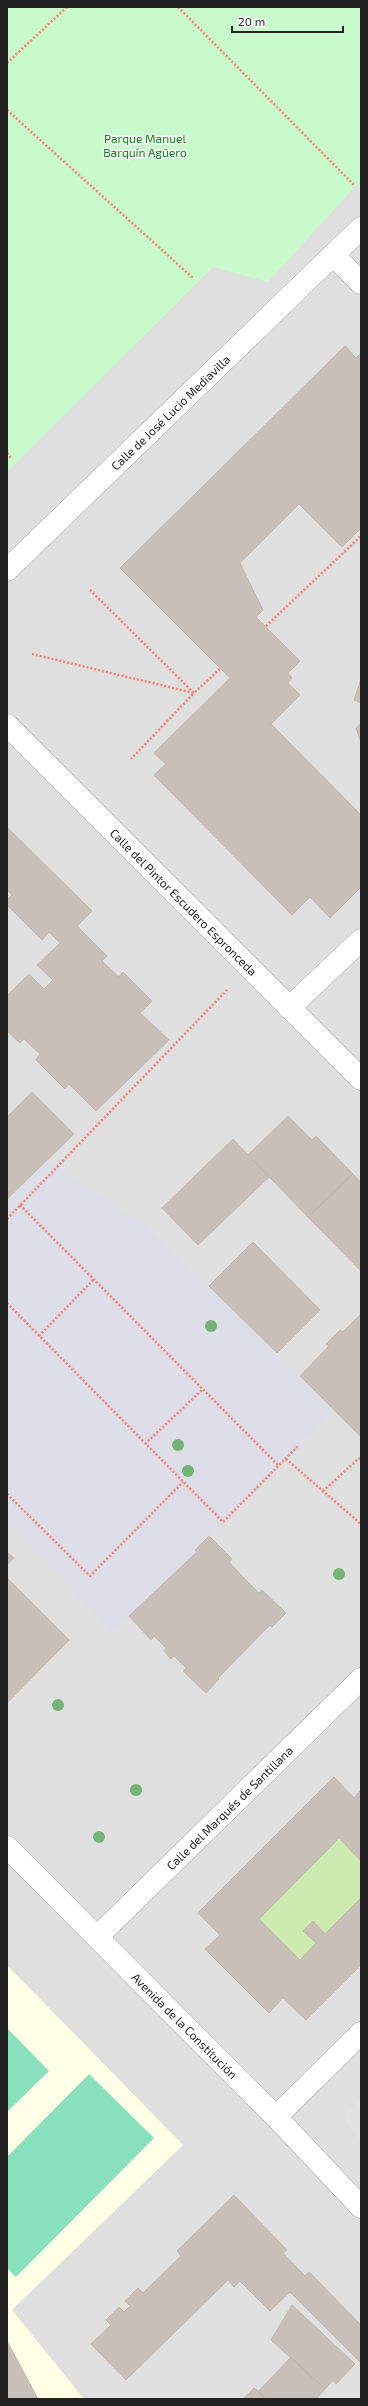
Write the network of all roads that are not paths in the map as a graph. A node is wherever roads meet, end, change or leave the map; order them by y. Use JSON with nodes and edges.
{"nodes":[{"id":1,"x":361,"y":228,"type":"edge"},
{"id":2,"x":334,"y":256,"type":"junction"},
{"id":3,"x":361,"y":283,"type":"edge"},
{"id":4,"x":7,"y":570,"type":"edge"},
{"id":5,"x":7,"y":725,"type":"edge"},
{"id":6,"x":361,"y":940,"type":"edge"},
{"id":7,"x":289,"y":1008,"type":"junction"},
{"id":8,"x":361,"y":1079,"type":"edge"},
{"id":9,"x":361,"y":1679,"type":"edge"},
{"id":10,"x":7,"y":1847,"type":"edge"},
{"id":11,"x":97,"y":1937,"type":"junction"},
{"id":12,"x":361,"y":2033,"type":"edge"},
{"id":13,"x":276,"y":2117,"type":"junction"},
{"id":14,"x":361,"y":2207,"type":"edge"}],
"edges":[{"from":1,"to":2,"type":"street","name":"Calle de José Lucio Mediavilla"},
{"from":2,"to":3,"type":"street"},
{"from":2,"to":4,"type":"street","name":"Calle de José Lucio Mediavilla"},
{"from":5,"to":7,"type":"street","name":"Calle del Pintor Escudero Espronceda"},
{"from":6,"to":7,"type":"street"},
{"from":7,"to":8,"type":"street","name":"Calle del Pintor Escudero Espronceda"},
{"from":9,"to":11,"type":"street","name":"Calle del Marqués de Santillana"},
{"from":10,"to":11,"type":"street","name":"Avenida de la Constitución"},
{"from":11,"to":13,"type":"street","name":"Avenida de la Constitución"},
{"from":12,"to":13,"type":"street"},
{"from":13,"to":14,"type":"street","name":"Avenida de la Constitución"}]}
